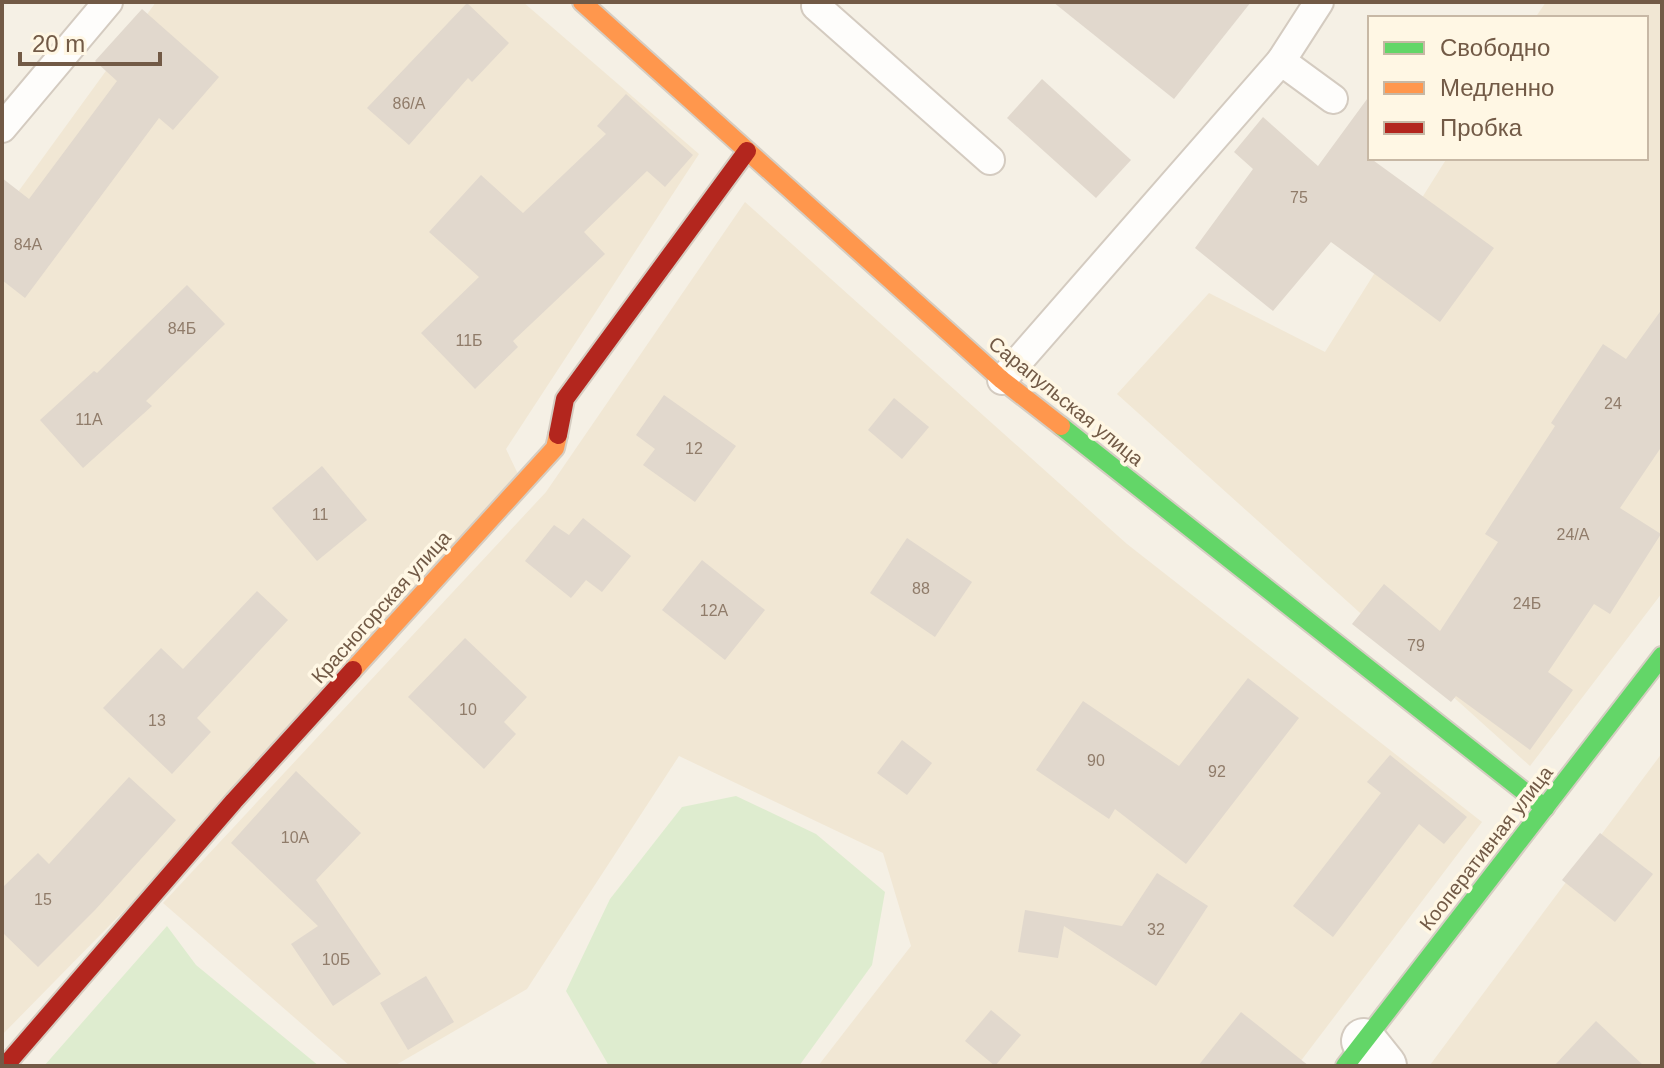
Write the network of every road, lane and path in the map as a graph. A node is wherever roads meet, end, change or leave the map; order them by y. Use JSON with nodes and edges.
{"nodes":[{"id":1,"x":108,"y":2,"type":"edge"},
{"id":2,"x":582,"y":2,"type":"edge"},
{"id":3,"x":818,"y":2,"type":"edge"},
{"id":4,"x":1319,"y":2,"type":"edge"},
{"id":5,"x":1281,"y":61,"type":"junction"},
{"id":6,"x":1333,"y":99,"type":"dead end"},
{"id":7,"x":2,"y":128,"type":"edge"},
{"id":8,"x":747,"y":151,"type":"junction"},
{"id":9,"x":990,"y":160,"type":"dead end"},
{"id":10,"x":1002,"y":380,"type":"junction"},
{"id":11,"x":1662,"y":656,"type":"edge"},
{"id":12,"x":1545,"y":808,"type":"junction"},
{"id":13,"x":1364,"y":1058,"type":"edge"},
{"id":14,"x":5,"y":1066,"type":"edge"}],
"edges":[{"from":1,"to":7,"type":"lane"},
{"from":2,"to":8,"type":"street","name":"Сарапульская улица"},
{"from":3,"to":9,"type":"lane"},
{"from":4,"to":5,"type":"lane"},
{"from":5,"to":6,"type":"lane"},
{"from":5,"to":10,"type":"lane"},
{"from":8,"to":10,"type":"street","name":"Сарапульская улица"},
{"from":8,"to":14,"type":"street","name":"Красногорская улица"},
{"from":10,"to":12,"type":"street","name":"Сарапульская улица"},
{"from":11,"to":12,"type":"street","name":"Кооперативная улица"},
{"from":12,"to":13,"type":"street","name":"Кооперативная улица"}]}
